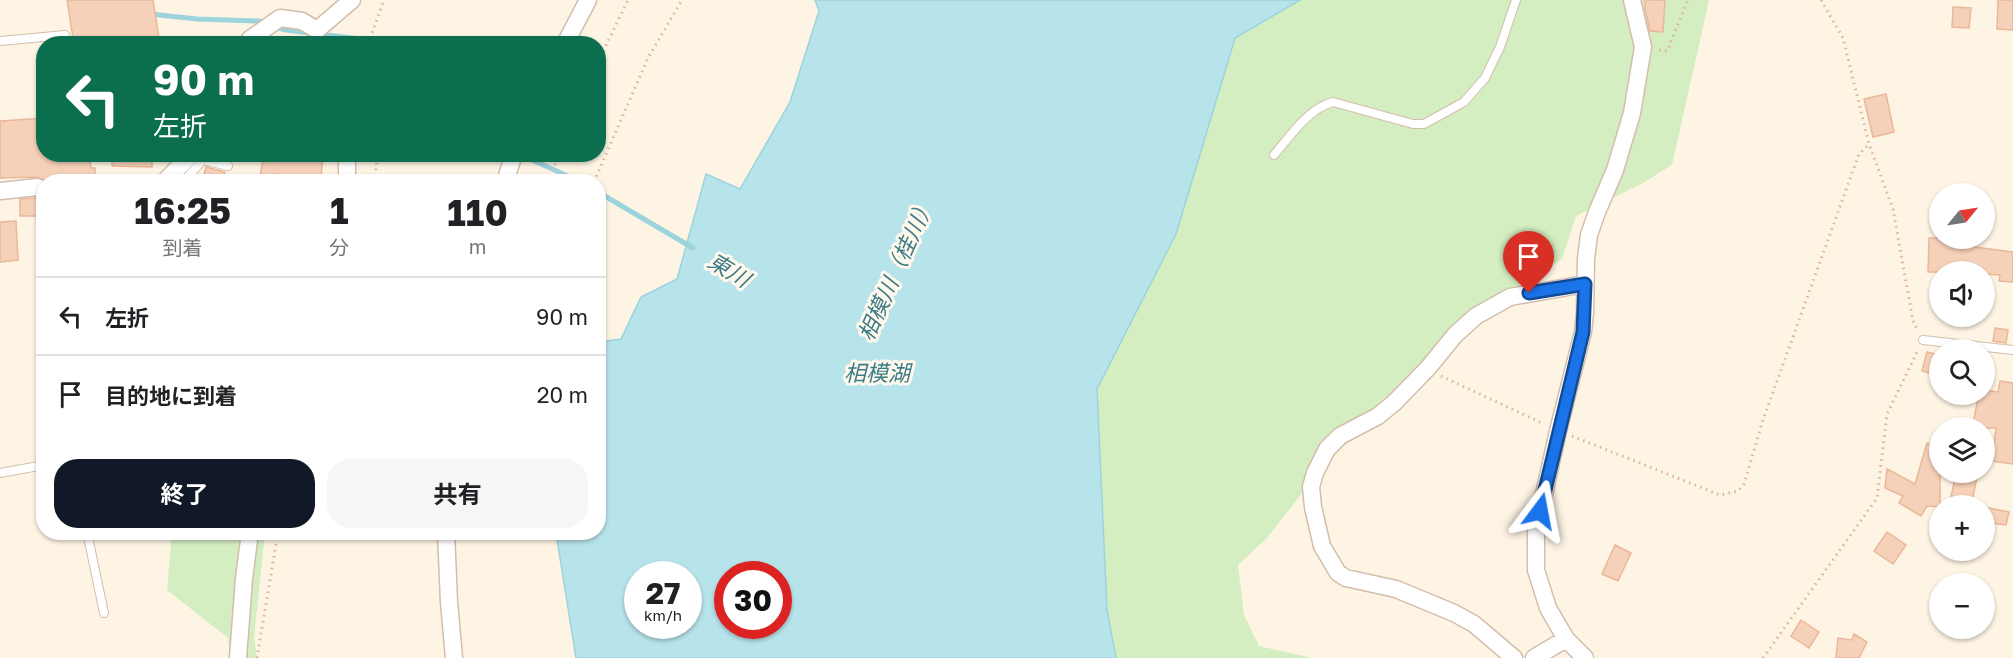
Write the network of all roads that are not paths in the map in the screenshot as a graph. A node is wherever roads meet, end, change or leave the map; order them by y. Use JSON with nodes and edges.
{"nodes":[{"id":1,"x":351,"y":0,"type":"edge"},
{"id":2,"x":588,"y":0,"type":"edge"},
{"id":3,"x":1516,"y":0,"type":"edge"},
{"id":4,"x":1632,"y":0,"type":"edge"},
{"id":5,"x":65,"y":35,"type":"dead end"},
{"id":6,"x":54,"y":36,"type":"edge"},
{"id":7,"x":254,"y":36,"type":"edge"},
{"id":8,"x":316,"y":36,"type":"edge"},
{"id":9,"x":318,"y":36,"type":"edge"},
{"id":10,"x":569,"y":36,"type":"edge"},
{"id":11,"x":36,"y":38,"type":"edge"},
{"id":12,"x":0,"y":41,"type":"edge"},
{"id":13,"x":1275,"y":155,"type":"dead end"},
{"id":14,"x":184,"y":162,"type":"edge"},
{"id":15,"x":201,"y":162,"type":"edge"},
{"id":16,"x":211,"y":162,"type":"edge"},
{"id":17,"x":228,"y":166,"type":"dead end"},
{"id":18,"x":173,"y":174,"type":"edge"},
{"id":19,"x":190,"y":174,"type":"edge"},
{"id":20,"x":36,"y":188,"type":"edge"},
{"id":21,"x":0,"y":191,"type":"edge"},
{"id":22,"x":1585,"y":284,"type":"junction"},
{"id":23,"x":1923,"y":340,"type":"road end"},
{"id":24,"x":2013,"y":350,"type":"edge"},
{"id":25,"x":36,"y":466,"type":"edge"},
{"id":26,"x":0,"y":473,"type":"edge"},
{"id":27,"x":89,"y":540,"type":"edge"},
{"id":28,"x":249,"y":540,"type":"edge"},
{"id":29,"x":446,"y":540,"type":"edge"},
{"id":30,"x":104,"y":613,"type":"dead end"},
{"id":31,"x":1566,"y":639,"type":"junction"},
{"id":32,"x":238,"y":658,"type":"edge"},
{"id":33,"x":454,"y":658,"type":"edge"},
{"id":34,"x":1514,"y":658,"type":"edge"},
{"id":35,"x":1534,"y":658,"type":"edge"},
{"id":36,"x":1585,"y":658,"type":"edge"}],
"edges":[{"from":1,"to":9,"type":"street"},
{"from":2,"to":10,"type":"street"},
{"from":3,"to":13,"type":"lane"},
{"from":4,"to":22,"type":"street"},
{"from":5,"to":6,"type":"lane"},
{"from":7,"to":8,"type":"street"},
{"from":11,"to":12,"type":"lane"},
{"from":14,"to":18,"type":"street"},
{"from":15,"to":19,"type":"lane"},
{"from":16,"to":17,"type":"lane"},
{"from":20,"to":21,"type":"street"},
{"from":22,"to":31,"type":"street"},
{"from":22,"to":34,"type":"street"},
{"from":23,"to":24,"type":"lane"},
{"from":25,"to":26,"type":"lane"},
{"from":27,"to":30,"type":"lane"},
{"from":28,"to":32,"type":"street"},
{"from":29,"to":33,"type":"street"},
{"from":31,"to":35,"type":"street"},
{"from":31,"to":36,"type":"street"}]}
